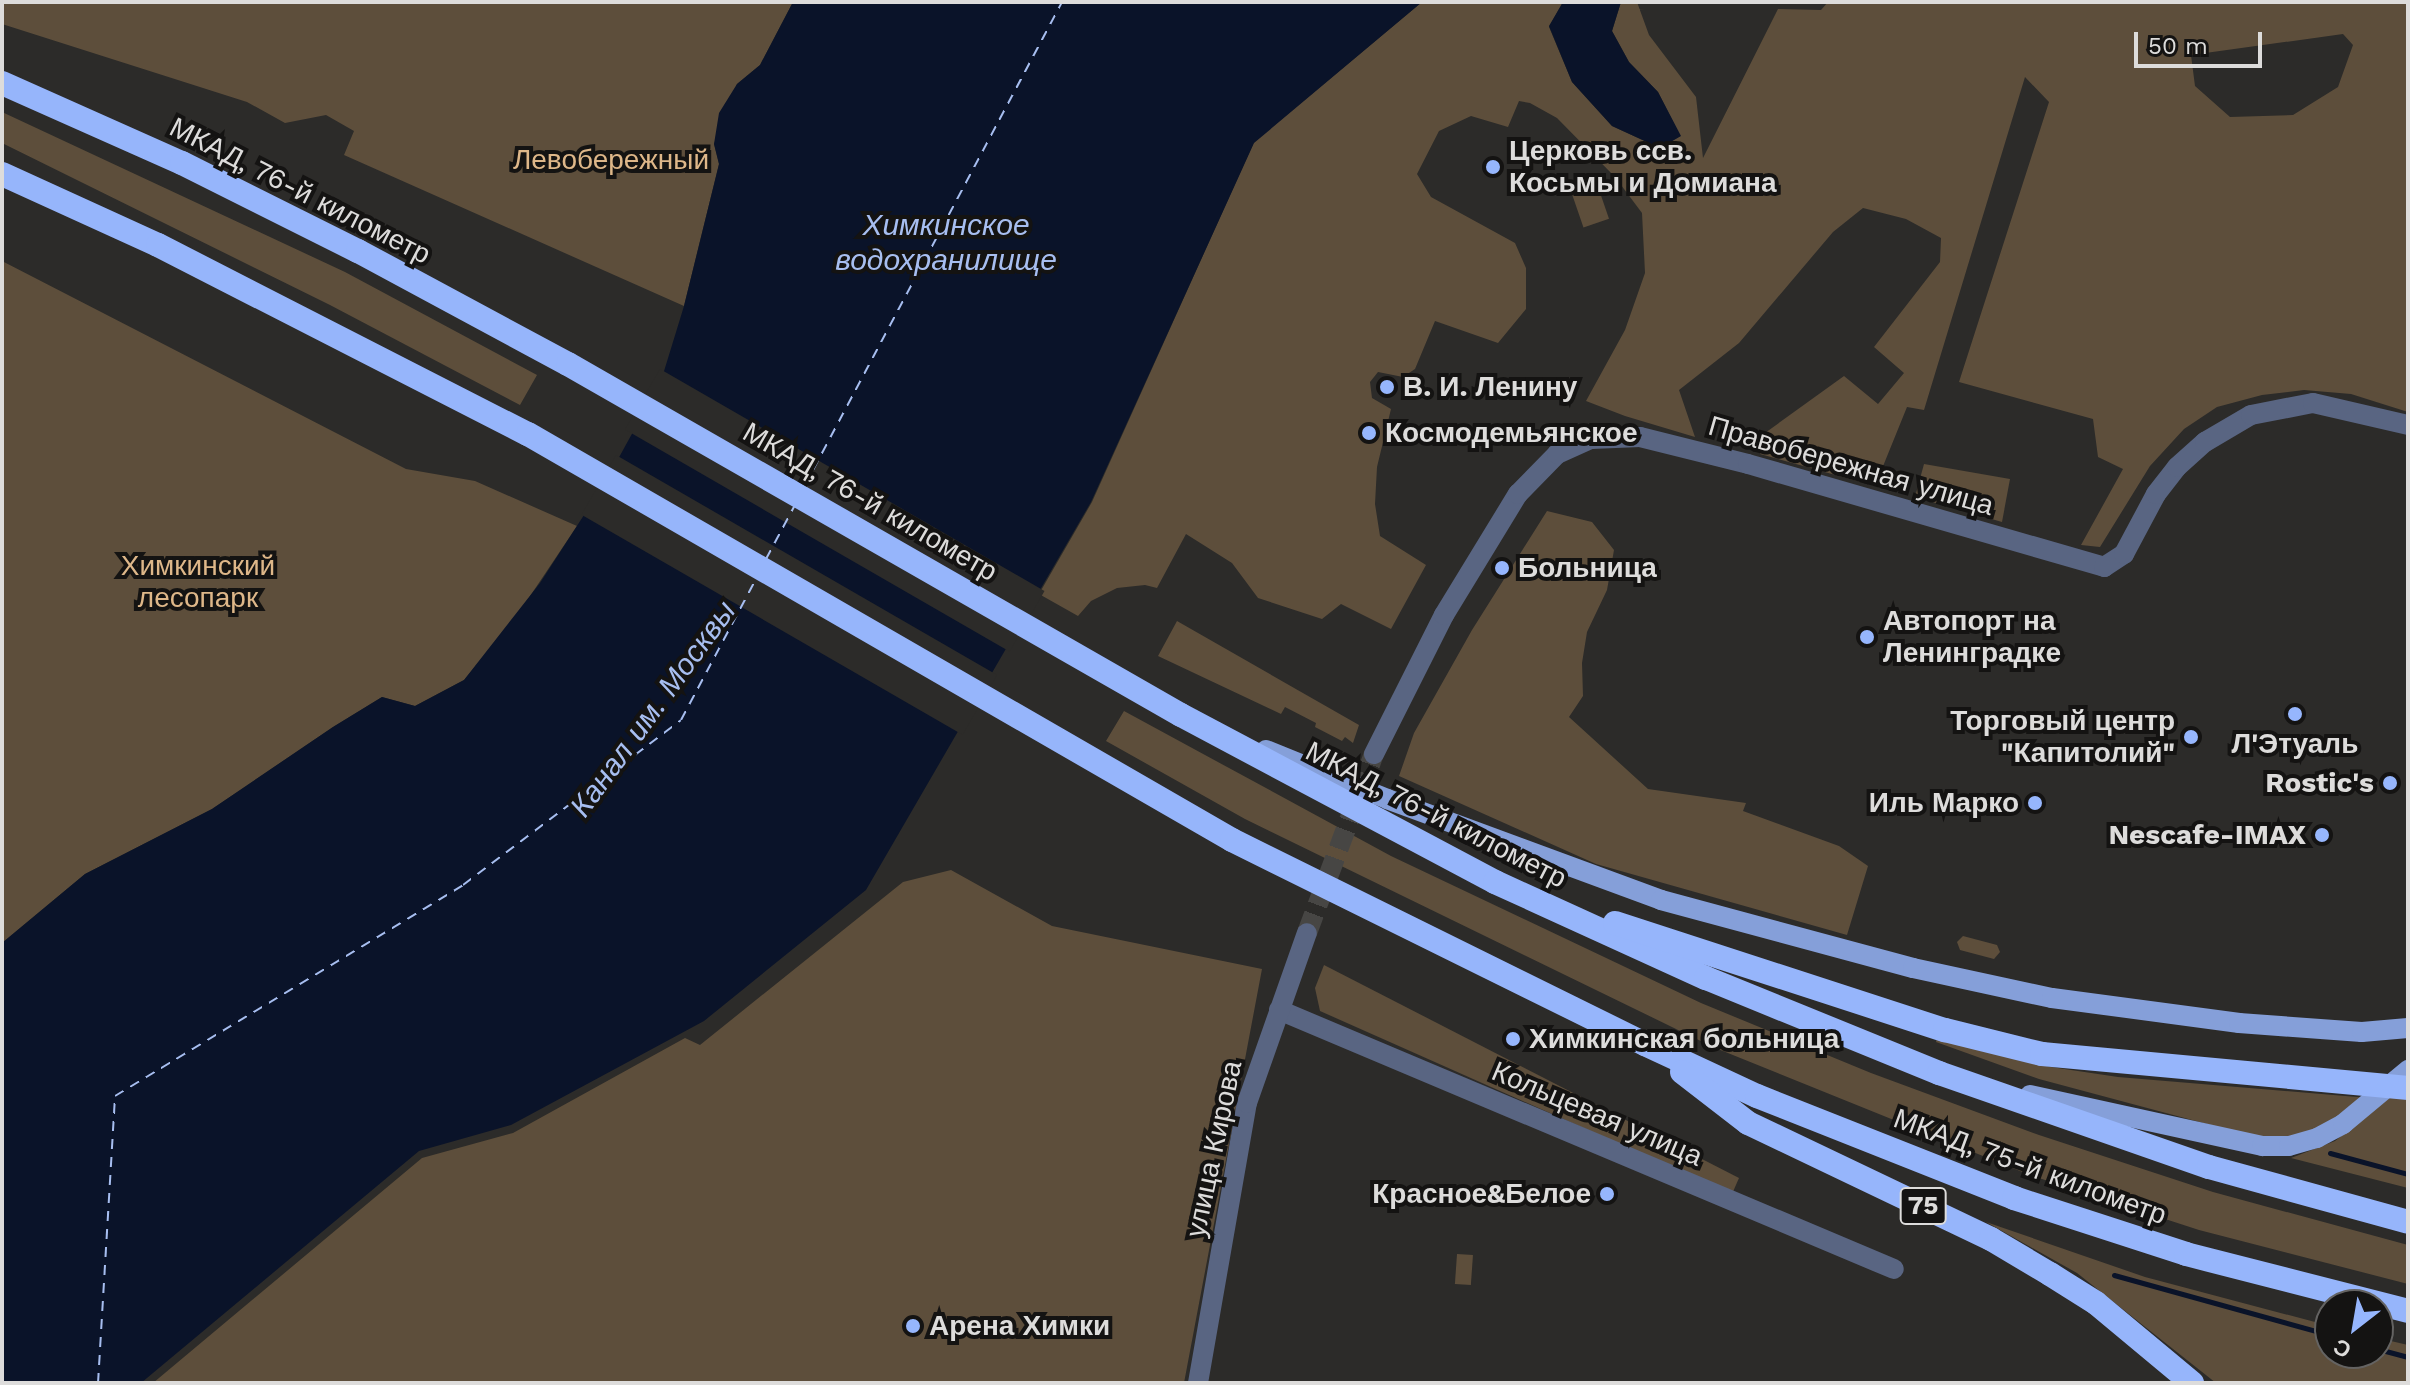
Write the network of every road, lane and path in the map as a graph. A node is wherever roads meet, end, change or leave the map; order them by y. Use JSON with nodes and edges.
{"nodes":[{"id":1,"x":2,"y":83,"type":"edge"},
{"id":2,"x":2,"y":174,"type":"edge"},
{"id":3,"x":2408,"y":425,"type":"edge"},
{"id":4,"x":1181,"y":715,"type":"junction"},
{"id":5,"x":1374,"y":754,"type":"tunnel mouth"},
{"id":6,"x":1495,"y":882,"type":"junction"},
{"id":7,"x":1307,"y":933,"type":"tunnel mouth"},
{"id":8,"x":1706,"y":978,"type":"joint"},
{"id":9,"x":1279,"y":1010,"type":"junction"},
{"id":10,"x":2408,"y":1028,"type":"edge"},
{"id":11,"x":1645,"y":1044,"type":"junction"},
{"id":12,"x":2408,"y":1070,"type":"edge"},
{"id":13,"x":1939,"y":1073,"type":"junction"},
{"id":14,"x":2408,"y":1088,"type":"edge"},
{"id":15,"x":2408,"y":1222,"type":"edge"},
{"id":16,"x":1894,"y":1269,"type":"dead end"},
{"id":17,"x":2408,"y":1311,"type":"edge"},
{"id":18,"x":1198,"y":1383,"type":"edge"},
{"id":19,"x":2192,"y":1383,"type":"edge"}],
"edges":[{"from":1,"to":4,"type":"highway","name":"МКАД, 76-й километр"},
{"from":2,"to":11,"type":"highway"},
{"from":3,"to":5,"type":"street","name":"Правобережная улица"},
{"from":4,"to":6,"type":"highway","name":"МКАД, 76-й километр"},
{"from":4,"to":10,"type":"main road"},
{"from":6,"to":8,"type":"highway","name":"МКАД, 76-й километр"},
{"from":6,"to":14,"type":"highway"},
{"from":7,"to":9,"type":"street","name":"улица Кирова"},
{"from":8,"to":13,"type":"highway","name":"МКАД, 75-й километр"},
{"from":9,"to":16,"type":"street","name":"Кольцевая улица"},
{"from":9,"to":18,"type":"street","name":"улица Кирова"},
{"from":11,"to":17,"type":"highway","name":"МКАД, 75-й километр"},
{"from":11,"to":19,"type":"highway","number":"75"},
{"from":12,"to":13,"type":"main road"},
{"from":13,"to":15,"type":"highway","name":"МКАД, 75-й километр"}]}
